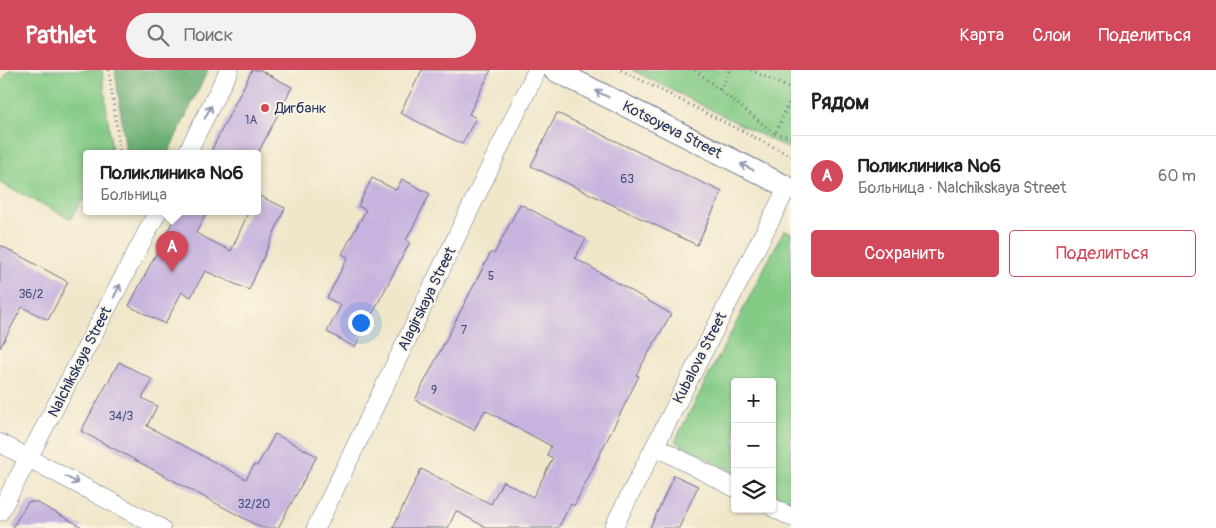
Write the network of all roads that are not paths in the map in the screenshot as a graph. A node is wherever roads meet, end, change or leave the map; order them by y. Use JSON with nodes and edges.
{"nodes":[{"id":1,"x":229,"y":70,"type":"edge"},
{"id":2,"x":537,"y":70,"type":"edge"},
{"id":3,"x":554,"y":70,"type":"edge"},
{"id":4,"x":189,"y":150,"type":"edge"},
{"id":5,"x":789,"y":188,"type":"edge"},
{"id":6,"x":156,"y":215,"type":"edge"},
{"id":7,"x":0,"y":443,"type":"edge"},
{"id":8,"x":655,"y":446,"type":"junction"},
{"id":9,"x":28,"y":458,"type":"junction"},
{"id":10,"x":731,"y":486,"type":"edge"},
{"id":11,"x":776,"y":509,"type":"edge"},
{"id":12,"x":0,"y":512,"type":"edge"},
{"id":13,"x":791,"y":517,"type":"edge"},
{"id":14,"x":161,"y":528,"type":"edge"},
{"id":15,"x":316,"y":528,"type":"edge"},
{"id":16,"x":614,"y":528,"type":"edge"}],
"edges":[{"from":4,"to":1,"type":"street","one_way":true},
{"from":2,"to":15,"type":"street","name":"Alagirskaya Street"},
{"from":5,"to":3,"type":"street","name":"Kotsoyeva Street","one_way":true},
{"from":5,"to":8,"type":"street","name":"Kubalova Street"},
{"from":9,"to":6,"type":"street","name":"Nalchikskaya Street","one_way":true},
{"from":7,"to":9,"type":"street"},
{"from":8,"to":10,"type":"street"},
{"from":8,"to":16,"type":"street","name":"Kubalova Street"},
{"from":9,"to":12,"type":"street","name":"Nalchikskaya Street"},
{"from":9,"to":14,"type":"street","one_way":true},
{"from":11,"to":13,"type":"street"}]}
